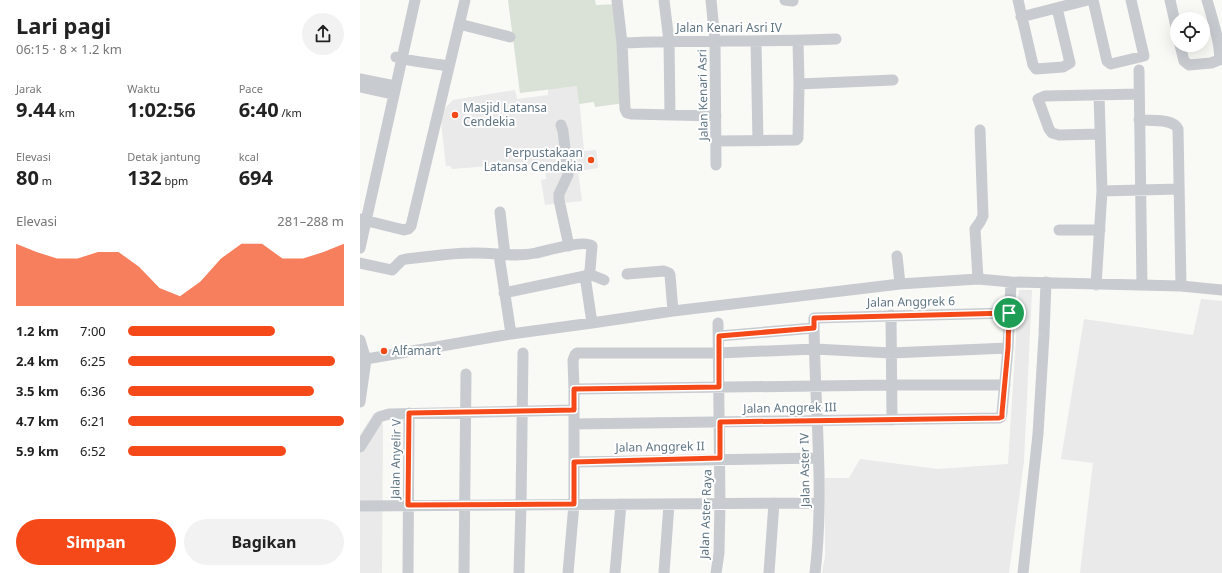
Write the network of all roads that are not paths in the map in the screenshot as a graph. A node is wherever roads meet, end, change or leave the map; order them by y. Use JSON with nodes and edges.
{"nodes":[{"id":1,"x":409,"y":0,"type":"edge"},
{"id":2,"x":415,"y":0,"type":"edge"},
{"id":3,"x":465,"y":0,"type":"edge"},
{"id":4,"x":617,"y":0,"type":"edge"},
{"id":5,"x":664,"y":0,"type":"edge"},
{"id":6,"x":711,"y":0,"type":"edge"},
{"id":7,"x":1018,"y":0,"type":"edge"},
{"id":8,"x":1088,"y":0,"type":"edge"},
{"id":9,"x":1093,"y":0,"type":"edge"},
{"id":10,"x":1131,"y":0,"type":"edge"},
{"id":11,"x":1170,"y":0,"type":"edge"},
{"id":12,"x":1207,"y":0,"type":"edge"},
{"id":13,"x":1057,"y":8,"type":"junction"},
{"id":14,"x":1173,"y":12,"type":"edge"},
{"id":15,"x":1021,"y":17,"type":"junction"},
{"id":16,"x":459,"y":24,"type":"junction"},
{"id":17,"x":1220,"y":31,"type":"edge"},
{"id":18,"x":404,"y":34,"type":"junction"},
{"id":19,"x":510,"y":37,"type":"dead end"},
{"id":20,"x":836,"y":39,"type":"dead end"},
{"id":21,"x":715,"y":40,"type":"junction"},
{"id":22,"x":669,"y":41,"type":"junction"},
{"id":23,"x":798,"y":41,"type":"junction"},
{"id":24,"x":756,"y":42,"type":"junction"},
{"id":25,"x":622,"y":43,"type":"junction"},
{"id":26,"x":1182,"y":52,"type":"edge"},
{"id":27,"x":400,"y":55,"type":"junction"},
{"id":28,"x":448,"y":66,"type":"junction"},
{"id":29,"x":1139,"y":70,"type":"dead end"},
{"id":30,"x":360,"y":79,"type":"edge"},
{"id":31,"x":893,"y":80,"type":"dead end"},
{"id":32,"x":799,"y":84,"type":"junction"},
{"id":33,"x":360,"y":87,"type":"edge"},
{"id":34,"x":391,"y":89,"type":"junction"},
{"id":35,"x":1139,"y":94,"type":"junction"},
{"id":36,"x":1099,"y":95,"type":"junction"},
{"id":37,"x":670,"y":115,"type":"junction"},
{"id":38,"x":716,"y":116,"type":"junction"},
{"id":39,"x":1139,"y":120,"type":"junction"},
{"id":40,"x":561,"y":125,"type":"dead end"},
{"id":41,"x":980,"y":130,"type":"dead end"},
{"id":42,"x":1100,"y":134,"type":"junction"},
{"id":43,"x":758,"y":140,"type":"junction"},
{"id":44,"x":716,"y":141,"type":"junction"},
{"id":45,"x":716,"y":165,"type":"dead end"},
{"id":46,"x":1179,"y":189,"type":"junction"},
{"id":47,"x":1140,"y":190,"type":"junction"},
{"id":48,"x":1102,"y":192,"type":"junction"},
{"id":49,"x":500,"y":212,"type":"dead end"},
{"id":50,"x":362,"y":217,"type":"edge"},
{"id":51,"x":1059,"y":230,"type":"dead end"},
{"id":52,"x":1100,"y":230,"type":"junction"},
{"id":53,"x":569,"y":246,"type":"junction"},
{"id":54,"x":360,"y":248,"type":"edge"},
{"id":55,"x":502,"y":255,"type":"junction"},
{"id":56,"x":897,"y":256,"type":"dead end"},
{"id":57,"x":360,"y":263,"type":"edge"},
{"id":58,"x":627,"y":274,"type":"dead end"},
{"id":59,"x":587,"y":275,"type":"junction"},
{"id":60,"x":978,"y":279,"type":"junction"},
{"id":61,"x":604,"y":280,"type":"dead end"},
{"id":62,"x":1011,"y":282,"type":"junction"},
{"id":63,"x":1046,"y":282,"type":"junction"},
{"id":64,"x":900,"y":284,"type":"junction"},
{"id":65,"x":1096,"y":285,"type":"junction"},
{"id":66,"x":1142,"y":285,"type":"junction"},
{"id":67,"x":1181,"y":286,"type":"junction"},
{"id":68,"x":1222,"y":290,"type":"edge"},
{"id":69,"x":504,"y":293,"type":"junction"},
{"id":70,"x":673,"y":311,"type":"junction"},
{"id":71,"x":1009,"y":313,"type":"junction"},
{"id":72,"x":890,"y":315,"type":"junction"},
{"id":73,"x":592,"y":323,"type":"junction"},
{"id":74,"x":814,"y":323,"type":"junction"},
{"id":75,"x":718,"y":324,"type":"dead end"},
{"id":76,"x":511,"y":334,"type":"junction"},
{"id":77,"x":719,"y":336,"type":"junction"},
{"id":78,"x":360,"y":340,"type":"edge"},
{"id":79,"x":1008,"y":348,"type":"junction"},
{"id":80,"x":815,"y":349,"type":"junction"},
{"id":81,"x":523,"y":353,"type":"dead end"},
{"id":82,"x":718,"y":353,"type":"junction"},
{"id":83,"x":891,"y":353,"type":"junction"},
{"id":84,"x":363,"y":363,"type":"edge"},
{"id":85,"x":466,"y":374,"type":"dead end"},
{"id":86,"x":892,"y":385,"type":"junction"},
{"id":87,"x":1005,"y":385,"type":"junction"},
{"id":88,"x":816,"y":386,"type":"junction"},
{"id":89,"x":719,"y":387,"type":"junction"},
{"id":90,"x":574,"y":389,"type":"junction"},
{"id":91,"x":360,"y":402,"type":"edge"},
{"id":92,"x":574,"y":410,"type":"junction"},
{"id":93,"x":522,"y":411,"type":"junction"},
{"id":94,"x":465,"y":412,"type":"junction"},
{"id":95,"x":409,"y":413,"type":"junction"},
{"id":96,"x":892,"y":420,"type":"junction"},
{"id":97,"x":817,"y":421,"type":"junction"},
{"id":98,"x":720,"y":422,"type":"junction"},
{"id":99,"x":574,"y":424,"type":"junction"},
{"id":100,"x":360,"y":448,"type":"edge"},
{"id":101,"x":720,"y":458,"type":"junction"},
{"id":102,"x":818,"y":458,"type":"junction"},
{"id":103,"x":574,"y":462,"type":"junction"},
{"id":104,"x":720,"y":503,"type":"junction"},
{"id":105,"x":774,"y":503,"type":"junction"},
{"id":106,"x":819,"y":503,"type":"junction"},
{"id":107,"x":574,"y":504,"type":"junction"},
{"id":108,"x":621,"y":504,"type":"junction"},
{"id":109,"x":669,"y":504,"type":"junction"},
{"id":110,"x":408,"y":505,"type":"junction"},
{"id":111,"x":464,"y":505,"type":"junction"},
{"id":112,"x":521,"y":505,"type":"junction"},
{"id":113,"x":360,"y":506,"type":"edge"},
{"id":114,"x":408,"y":573,"type":"edge"},
{"id":115,"x":464,"y":573,"type":"edge"},
{"id":116,"x":518,"y":573,"type":"edge"},
{"id":117,"x":568,"y":573,"type":"edge"},
{"id":118,"x":615,"y":573,"type":"edge"},
{"id":119,"x":664,"y":573,"type":"edge"},
{"id":120,"x":716,"y":573,"type":"edge"},
{"id":121,"x":769,"y":573,"type":"edge"},
{"id":122,"x":815,"y":573,"type":"edge"},
{"id":123,"x":1023,"y":573,"type":"edge"}],
"edges":[{"from":1,"to":18,"type":"street"},
{"from":2,"to":18,"type":"street"},
{"from":3,"to":16,"type":"street"},
{"from":4,"to":25,"type":"street"},
{"from":5,"to":22,"type":"street"},
{"from":6,"to":21,"type":"street","name":"Jalan Kenari Asri"},
{"from":7,"to":15,"type":"street"},
{"from":8,"to":13,"type":"street"},
{"from":9,"to":10,"type":"street"},
{"from":11,"to":14,"type":"street"},
{"from":12,"to":17,"type":"street"},
{"from":13,"to":15,"type":"street"},
{"from":13,"to":15,"type":"street"},
{"from":16,"to":19,"type":"street"},
{"from":16,"to":28,"type":"street"},
{"from":17,"to":26,"type":"street"},
{"from":18,"to":27,"type":"street"},
{"from":20,"to":23,"type":"street","name":"Jalan Kenari Asri IV"},
{"from":21,"to":22,"type":"street","name":"Jalan Kenari Asri IV"},
{"from":21,"to":24,"type":"street","name":"Jalan Kenari Asri IV"},
{"from":21,"to":38,"type":"street","name":"Jalan Kenari Asri"},
{"from":22,"to":25,"type":"street","name":"Jalan Kenari Asri IV"},
{"from":22,"to":37,"type":"street"},
{"from":23,"to":24,"type":"street","name":"Jalan Kenari Asri IV"},
{"from":23,"to":32,"type":"street"},
{"from":24,"to":43,"type":"street"},
{"from":25,"to":37,"type":"street"},
{"from":27,"to":28,"type":"street"},
{"from":27,"to":34,"type":"street"},
{"from":28,"to":50,"type":"street"},
{"from":29,"to":35,"type":"street"},
{"from":30,"to":34,"type":"street"},
{"from":31,"to":32,"type":"street"},
{"from":32,"to":43,"type":"street"},
{"from":33,"to":34,"type":"street"},
{"from":34,"to":50,"type":"street"},
{"from":35,"to":36,"type":"street"},
{"from":35,"to":39,"type":"street"},
{"from":36,"to":42,"type":"street"},
{"from":36,"to":42,"type":"street"},
{"from":37,"to":38,"type":"street"},
{"from":38,"to":44,"type":"street","name":"Jalan Kenari Asri"},
{"from":39,"to":46,"type":"street"},
{"from":39,"to":47,"type":"street"},
{"from":40,"to":53,"type":"street"},
{"from":41,"to":60,"type":"street"},
{"from":42,"to":48,"type":"street"},
{"from":43,"to":44,"type":"street"},
{"from":44,"to":45,"type":"street","name":"Jalan Kenari Asri"},
{"from":46,"to":47,"type":"street"},
{"from":46,"to":67,"type":"street"},
{"from":47,"to":48,"type":"street"},
{"from":47,"to":66,"type":"street"},
{"from":48,"to":52,"type":"street"},
{"from":49,"to":55,"type":"street"},
{"from":50,"to":54,"type":"street"},
{"from":51,"to":52,"type":"street"},
{"from":52,"to":65,"type":"street"},
{"from":53,"to":55,"type":"street"},
{"from":53,"to":59,"type":"street"},
{"from":55,"to":57,"type":"street"},
{"from":55,"to":69,"type":"street"},
{"from":56,"to":64,"type":"street"},
{"from":58,"to":70,"type":"street"},
{"from":59,"to":61,"type":"street"},
{"from":59,"to":69,"type":"street"},
{"from":59,"to":73,"type":"street"},
{"from":60,"to":62,"type":"street"},
{"from":60,"to":64,"type":"street"},
{"from":62,"to":63,"type":"street"},
{"from":62,"to":71,"type":"street"},
{"from":63,"to":65,"type":"street"},
{"from":63,"to":123,"type":"street"},
{"from":64,"to":70,"type":"street"},
{"from":65,"to":66,"type":"street"},
{"from":66,"to":67,"type":"street"},
{"from":67,"to":68,"type":"street"},
{"from":69,"to":76,"type":"street"},
{"from":70,"to":73,"type":"street"},
{"from":71,"to":72,"type":"street","name":"Jalan Anggrek 6"},
{"from":71,"to":79,"type":"street"},
{"from":72,"to":74,"type":"street","name":"Jalan Anggrek 6"},
{"from":72,"to":83,"type":"street"},
{"from":73,"to":76,"type":"street"},
{"from":74,"to":77,"type":"street","name":"Jalan Anggrek 6"},
{"from":74,"to":80,"type":"street","name":"Jalan Aster IV"},
{"from":75,"to":77,"type":"street","name":"Jalan Aster Raya"},
{"from":76,"to":84,"type":"street"},
{"from":77,"to":82,"type":"street","name":"Jalan Aster Raya"},
{"from":78,"to":84,"type":"street"},
{"from":79,"to":83,"type":"street"},
{"from":79,"to":87,"type":"street"},
{"from":80,"to":82,"type":"street"},
{"from":80,"to":83,"type":"street"},
{"from":80,"to":88,"type":"street","name":"Jalan Aster IV"},
{"from":81,"to":93,"type":"street"},
{"from":82,"to":89,"type":"street","name":"Jalan Aster Raya"},
{"from":82,"to":90,"type":"street"},
{"from":83,"to":86,"type":"street"},
{"from":84,"to":91,"type":"street"},
{"from":85,"to":94,"type":"street"},
{"from":86,"to":87,"type":"street"},
{"from":86,"to":88,"type":"street"},
{"from":86,"to":96,"type":"street"},
{"from":87,"to":96,"type":"street","name":"Jalan Anggrek III"},
{"from":88,"to":89,"type":"street"},
{"from":88,"to":97,"type":"street","name":"Jalan Aster IV"},
{"from":89,"to":90,"type":"street"},
{"from":89,"to":98,"type":"street","name":"Jalan Aster Raya"},
{"from":90,"to":92,"type":"street"},
{"from":92,"to":93,"type":"street"},
{"from":92,"to":99,"type":"street"},
{"from":93,"to":94,"type":"street"},
{"from":93,"to":112,"type":"street"},
{"from":94,"to":95,"type":"street"},
{"from":94,"to":111,"type":"street"},
{"from":95,"to":100,"type":"street"},
{"from":95,"to":110,"type":"street","name":"Jalan Anyelir V"},
{"from":96,"to":97,"type":"street","name":"Jalan Anggrek III"},
{"from":97,"to":98,"type":"street","name":"Jalan Anggrek III"},
{"from":97,"to":102,"type":"street","name":"Jalan Aster IV"},
{"from":98,"to":99,"type":"street","name":"Jalan Anggrek III"},
{"from":98,"to":101,"type":"street","name":"Jalan Aster Raya"},
{"from":99,"to":103,"type":"street"},
{"from":101,"to":102,"type":"street","name":"Jalan Anggrek II"},
{"from":101,"to":103,"type":"street","name":"Jalan Anggrek II"},
{"from":101,"to":104,"type":"street","name":"Jalan Aster Raya"},
{"from":102,"to":106,"type":"street","name":"Jalan Aster IV"},
{"from":103,"to":107,"type":"street"},
{"from":104,"to":105,"type":"street"},
{"from":104,"to":109,"type":"street"},
{"from":104,"to":120,"type":"street","name":"Jalan Aster Raya"},
{"from":105,"to":106,"type":"street"},
{"from":105,"to":121,"type":"street"},
{"from":106,"to":122,"type":"street","name":"Jalan Aster IV"},
{"from":107,"to":108,"type":"street"},
{"from":107,"to":112,"type":"street"},
{"from":107,"to":117,"type":"street"},
{"from":108,"to":109,"type":"street"},
{"from":108,"to":118,"type":"street"},
{"from":109,"to":119,"type":"street"},
{"from":110,"to":111,"type":"street"},
{"from":110,"to":113,"type":"street"},
{"from":110,"to":114,"type":"street","name":"Jalan Anyelir V"},
{"from":111,"to":112,"type":"street"},
{"from":111,"to":115,"type":"street"},
{"from":112,"to":116,"type":"street"}]}
